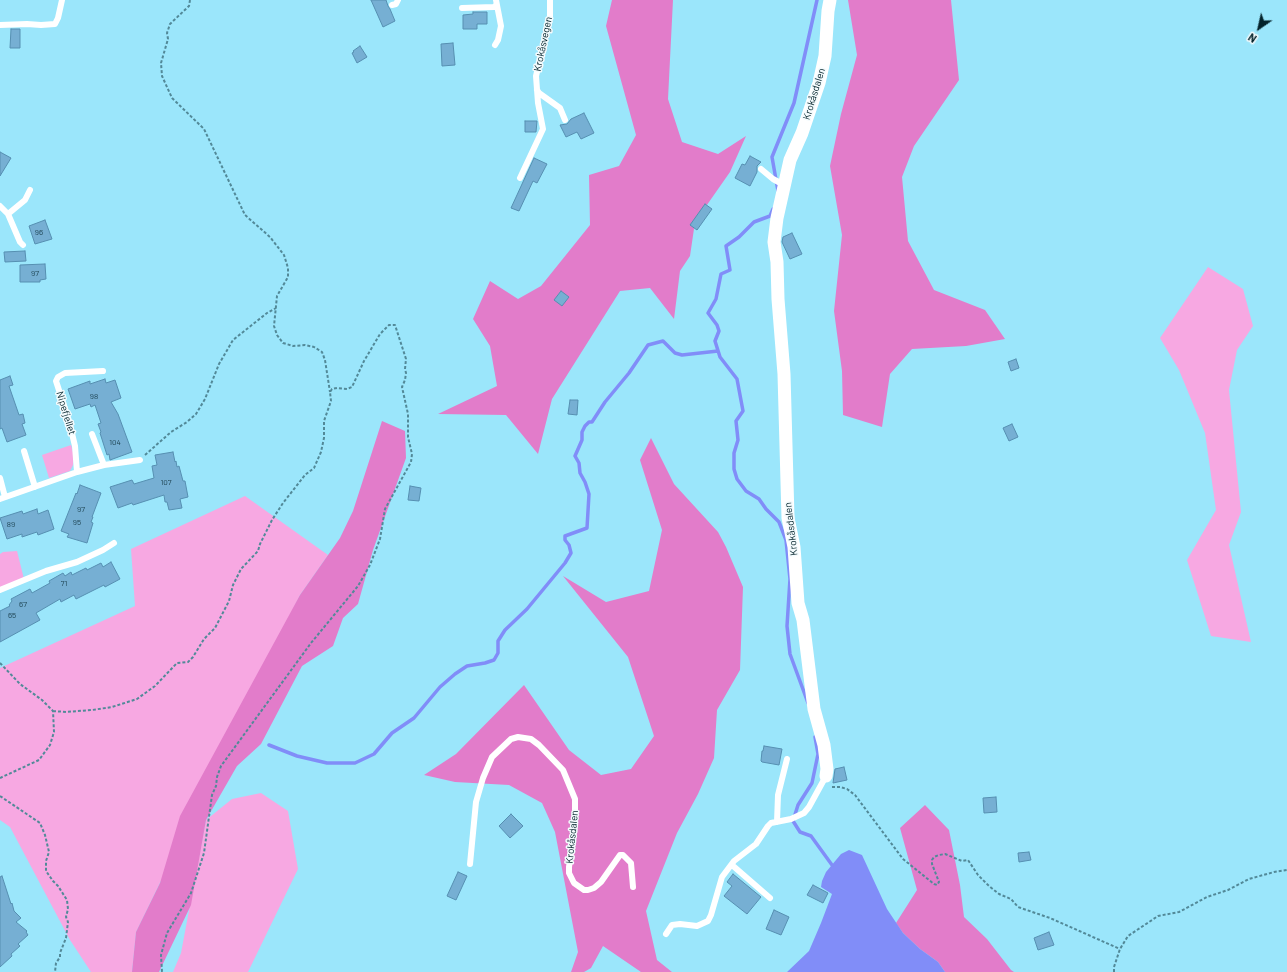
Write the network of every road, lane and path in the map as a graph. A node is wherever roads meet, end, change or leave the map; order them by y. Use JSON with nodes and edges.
{"nodes":[{"id":1,"x":62,"y":0,"type":"edge"},
{"id":2,"x":190,"y":0,"type":"edge"},
{"id":3,"x":398,"y":0,"type":"edge"},
{"id":4,"x":550,"y":0,"type":"edge"},
{"id":5,"x":830,"y":0,"type":"edge"},
{"id":6,"x":496,"y":2,"type":"edge"},
{"id":7,"x":392,"y":5,"type":"dead end"},
{"id":8,"x":462,"y":8,"type":"dead end"},
{"id":9,"x":0,"y":25,"type":"edge"},
{"id":10,"x":495,"y":45,"type":"dead end"},
{"id":11,"x":537,"y":88,"type":"junction"},
{"id":12,"x":565,"y":120,"type":"dead end"},
{"id":13,"x":761,"y":169,"type":"dead end"},
{"id":14,"x":520,"y":178,"type":"dead end"},
{"id":15,"x":784,"y":185,"type":"junction"},
{"id":16,"x":30,"y":190,"type":"dead end"},
{"id":17,"x":0,"y":206,"type":"edge"},
{"id":18,"x":8,"y":214,"type":"junction"},
{"id":19,"x":23,"y":245,"type":"dead end"},
{"id":20,"x":276,"y":308,"type":"junction"},
{"id":21,"x":103,"y":371,"type":"dead end"},
{"id":22,"x":330,"y":392,"type":"junction"},
{"id":23,"x":92,"y":434,"type":"dead end"},
{"id":24,"x":24,"y":451,"type":"dead end"},
{"id":25,"x":140,"y":460,"type":"joint"},
{"id":26,"x":104,"y":465,"type":"junction"},
{"id":27,"x":77,"y":472,"type":"junction"},
{"id":28,"x":0,"y":478,"type":"edge"},
{"id":29,"x":35,"y":487,"type":"junction"},
{"id":30,"x":3,"y":498,"type":"edge"},
{"id":31,"x":114,"y":542,"type":"dead end"},
{"id":32,"x":0,"y":590,"type":"edge"},
{"id":33,"x":0,"y":663,"type":"edge"},
{"id":34,"x":53,"y":711,"type":"junction"},
{"id":35,"x":787,"y":760,"type":"dead end"},
{"id":36,"x":0,"y":778,"type":"edge"},
{"id":37,"x":825,"y":780,"type":"junction"},
{"id":38,"x":0,"y":796,"type":"edge"},
{"id":39,"x":777,"y":822,"type":"junction"},
{"id":40,"x":470,"y":864,"type":"dead end"},
{"id":41,"x":732,"y":865,"type":"junction"},
{"id":42,"x":1287,"y":870,"type":"edge"},
{"id":43,"x":633,"y":887,"type":"dead end"},
{"id":44,"x":770,"y":898,"type":"dead end"},
{"id":45,"x":666,"y":934,"type":"dead end"},
{"id":46,"x":1120,"y":949,"type":"junction"},
{"id":47,"x":55,"y":972,"type":"edge"},
{"id":48,"x":162,"y":972,"type":"edge"},
{"id":49,"x":1114,"y":972,"type":"edge"}],
"edges":[{"from":1,"to":9,"type":"lane"},
{"from":2,"to":20,"type":"path"},
{"from":3,"to":7,"type":"lane"},
{"from":4,"to":11,"type":"lane","name":"Krokåsvegen"},
{"from":5,"to":15,"type":"street","name":"Krokåsdalen"},
{"from":6,"to":8,"type":"lane"},
{"from":6,"to":10,"type":"lane"},
{"from":11,"to":12,"type":"lane"},
{"from":11,"to":14,"type":"lane","name":"Krokåsvegen"},
{"from":13,"to":15,"type":"lane"},
{"from":15,"to":37,"type":"street","name":"Krokåsdalen"},
{"from":16,"to":18,"type":"lane"},
{"from":17,"to":18,"type":"lane"},
{"from":18,"to":19,"type":"lane"},
{"from":20,"to":22,"type":"path"},
{"from":20,"to":25,"type":"path"},
{"from":21,"to":27,"type":"lane","name":"Nipefjellet"},
{"from":22,"to":34,"type":"path"},
{"from":22,"to":48,"type":"path"},
{"from":23,"to":26,"type":"lane","name":"Nipefjellet"},
{"from":24,"to":29,"type":"lane"},
{"from":25,"to":26,"type":"lane"},
{"from":26,"to":27,"type":"lane"},
{"from":27,"to":29,"type":"lane"},
{"from":28,"to":30,"type":"lane"},
{"from":29,"to":30,"type":"lane"},
{"from":31,"to":32,"type":"lane"},
{"from":33,"to":34,"type":"path"},
{"from":34,"to":36,"type":"path"},
{"from":35,"to":39,"type":"lane"},
{"from":37,"to":39,"type":"lane"},
{"from":37,"to":46,"type":"path"},
{"from":38,"to":47,"type":"path"},
{"from":39,"to":41,"type":"lane"},
{"from":40,"to":43,"type":"lane","name":"Krokåsdalen"},
{"from":41,"to":44,"type":"lane"},
{"from":41,"to":45,"type":"lane"},
{"from":42,"to":46,"type":"path"},
{"from":46,"to":49,"type":"path"}]}
